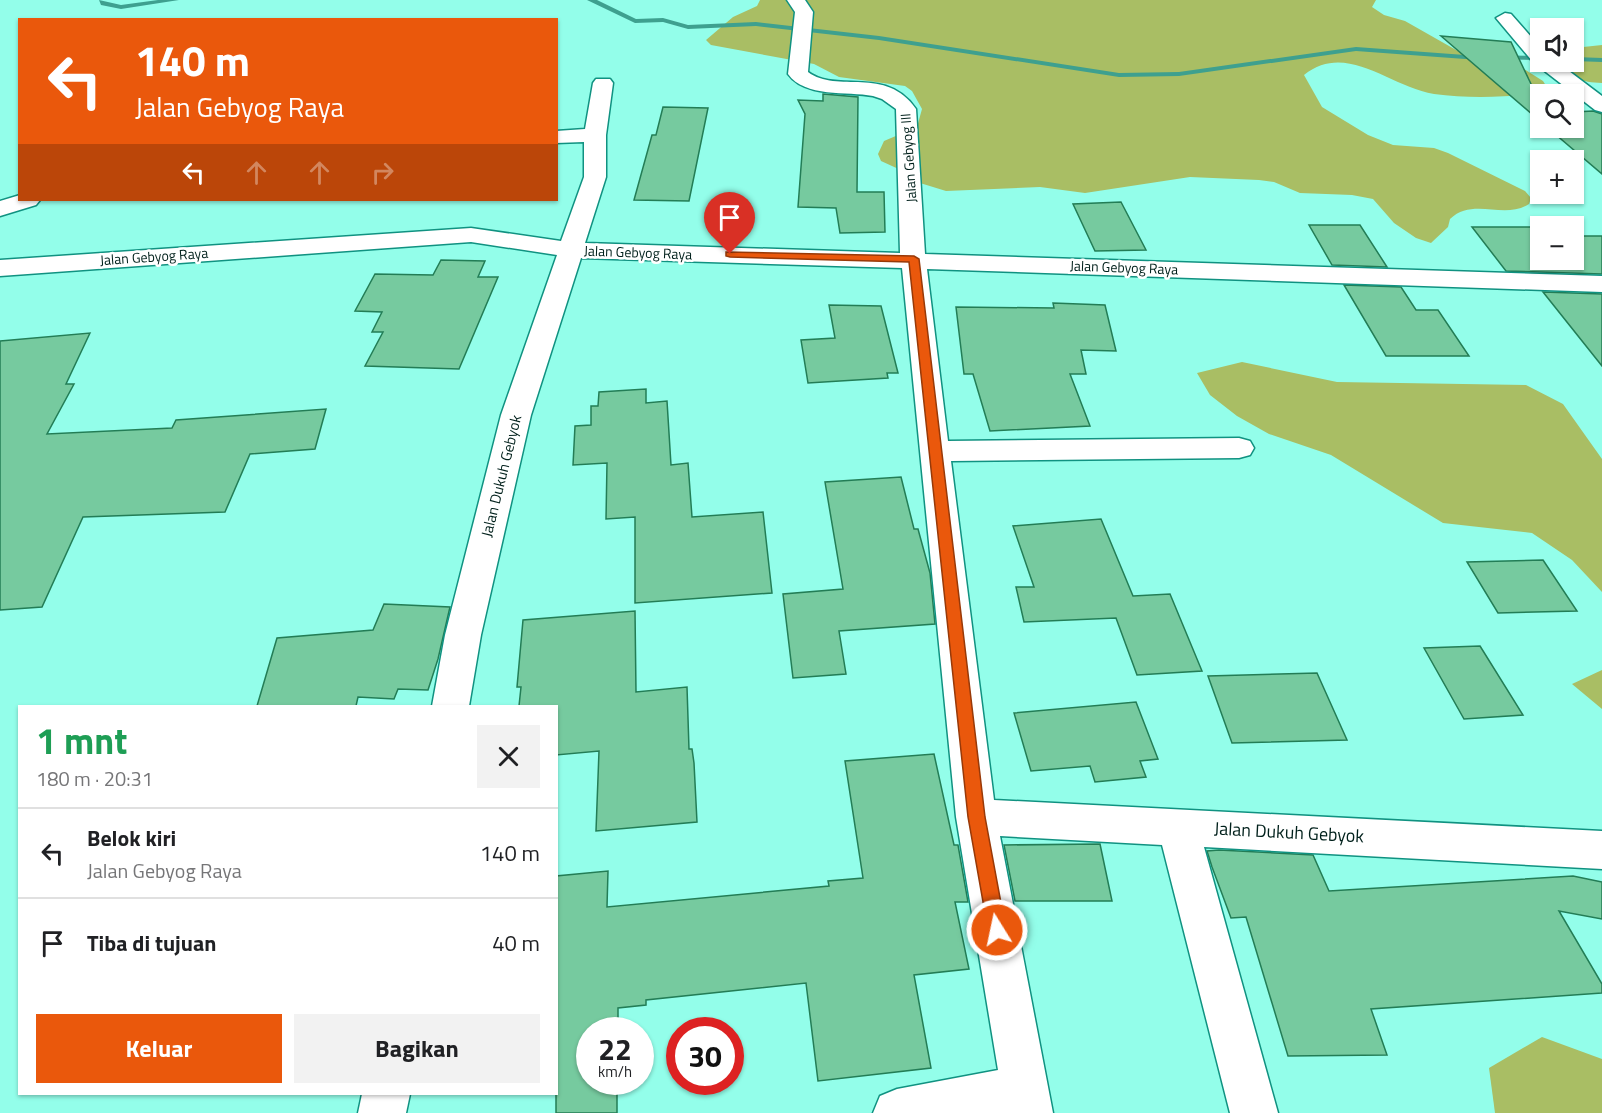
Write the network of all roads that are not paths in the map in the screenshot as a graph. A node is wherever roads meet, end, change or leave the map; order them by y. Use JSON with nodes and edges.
{"nodes":[{"id":1,"x":796,"y":0,"type":"edge"},
{"id":2,"x":1504,"y":18,"type":"dead end"},
{"id":3,"x":1530,"y":46,"type":"edge"},
{"id":4,"x":1559,"y":72,"type":"edge"},
{"id":5,"x":603,"y":83,"type":"dead end"},
{"id":6,"x":1602,"y":106,"type":"edge"},
{"id":7,"x":595,"y":135,"type":"junction"},
{"id":8,"x":558,"y":136,"type":"edge"},
{"id":9,"x":25,"y":201,"type":"edge"},
{"id":10,"x":0,"y":209,"type":"edge"},
{"id":11,"x":570,"y":250,"type":"junction"},
{"id":12,"x":914,"y":259,"type":"junction"},
{"id":13,"x":2,"y":271,"type":"edge"},
{"id":14,"x":1602,"y":284,"type":"edge"},
{"id":15,"x":1239,"y":448,"type":"dead end"},
{"id":16,"x":935,"y":451,"type":"junction"},
{"id":17,"x":451,"y":705,"type":"edge"},
{"id":18,"x":976,"y":817,"type":"junction"},
{"id":19,"x":1178,"y":827,"type":"junction"},
{"id":20,"x":1602,"y":849,"type":"edge"},
{"id":21,"x":386,"y":1095,"type":"edge"},
{"id":22,"x":1027,"y":1101,"type":"edge"},
{"id":23,"x":382,"y":1113,"type":"edge"},
{"id":24,"x":897,"y":1113,"type":"edge"},
{"id":25,"x":1254,"y":1113,"type":"edge"}],
"edges":[{"from":1,"to":12,"type":"street","name":"Jalan Gebyog III"},
{"from":2,"to":3,"type":"street"},
{"from":4,"to":6,"type":"street"},
{"from":5,"to":7,"type":"street","name":"Jalan Dukuh Gebyok"},
{"from":7,"to":8,"type":"street"},
{"from":7,"to":11,"type":"street","name":"Jalan Dukuh Gebyok"},
{"from":9,"to":10,"type":"street"},
{"from":11,"to":12,"type":"street","name":"Jalan Gebyog Raya"},
{"from":11,"to":13,"type":"street","name":"Jalan Gebyog Raya"},
{"from":11,"to":17,"type":"street","name":"Jalan Dukuh Gebyok"},
{"from":12,"to":14,"type":"street","name":"Jalan Gebyog Raya"},
{"from":12,"to":16,"type":"street"},
{"from":15,"to":16,"type":"street"},
{"from":16,"to":18,"type":"street"},
{"from":18,"to":19,"type":"street","name":"Jalan Dukuh Gebyok"},
{"from":18,"to":22,"type":"street"},
{"from":19,"to":20,"type":"street","name":"Jalan Dukuh Gebyok"},
{"from":19,"to":25,"type":"street"},
{"from":21,"to":23,"type":"street"},
{"from":22,"to":24,"type":"street"}]}
